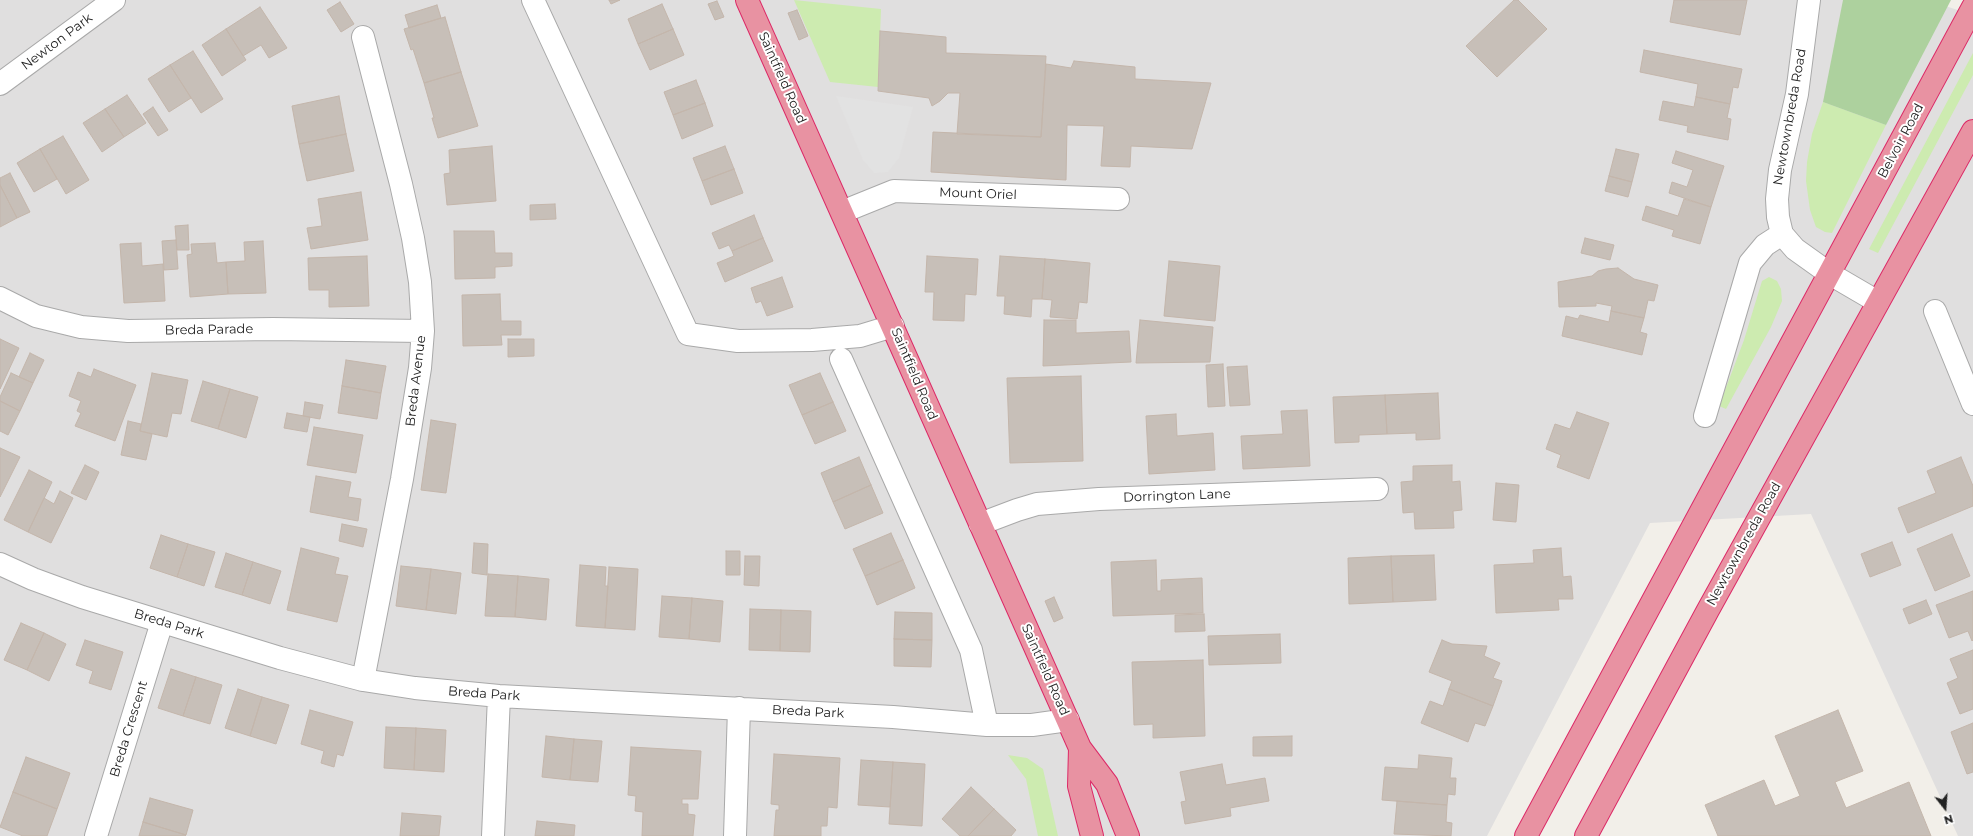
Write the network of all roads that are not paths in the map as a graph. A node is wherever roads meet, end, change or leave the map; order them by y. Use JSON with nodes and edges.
{"nodes":[{"id":1,"x":114,"y":0,"type":"edge"},
{"id":2,"x":533,"y":0,"type":"edge"},
{"id":3,"x":747,"y":0,"type":"edge"},
{"id":4,"x":1809,"y":0,"type":"edge"},
{"id":5,"x":1973,"y":7,"type":"edge"},
{"id":6,"x":363,"y":37,"type":"dead end"},
{"id":7,"x":0,"y":84,"type":"edge"},
{"id":8,"x":1973,"y":131,"type":"edge"},
{"id":9,"x":1118,"y":199,"type":"dead end"},
{"id":10,"x":842,"y":212,"type":"junction"},
{"id":11,"x":1782,"y":234,"type":"junction"},
{"id":12,"x":1830,"y":274,"type":"junction"},
{"id":13,"x":0,"y":298,"type":"edge"},
{"id":14,"x":1878,"y":302,"type":"junction"},
{"id":15,"x":1935,"y":311,"type":"dead end"},
{"id":16,"x":893,"y":326,"type":"junction"},
{"id":17,"x":423,"y":331,"type":"junction"},
{"id":18,"x":841,"y":358,"type":"dead end"},
{"id":19,"x":1973,"y":404,"type":"edge"},
{"id":20,"x":1705,"y":416,"type":"dead end"},
{"id":21,"x":1377,"y":489,"type":"dead end"},
{"id":22,"x":980,"y":524,"type":"junction"},
{"id":23,"x":0,"y":564,"type":"edge"},
{"id":24,"x":162,"y":622,"type":"junction"},
{"id":25,"x":363,"y":680,"type":"junction"},
{"id":26,"x":499,"y":696,"type":"junction"},
{"id":27,"x":740,"y":708,"type":"junction"},
{"id":28,"x":1068,"y":720,"type":"junction"},
{"id":29,"x":987,"y":725,"type":"junction"},
{"id":30,"x":1080,"y":748,"type":"junction"},
{"id":31,"x":96,"y":836,"type":"edge"},
{"id":32,"x":493,"y":836,"type":"edge"},
{"id":33,"x":735,"y":836,"type":"edge"},
{"id":34,"x":1092,"y":836,"type":"edge"},
{"id":35,"x":1128,"y":836,"type":"edge"},
{"id":36,"x":1526,"y":836,"type":"edge"},
{"id":37,"x":1586,"y":836,"type":"edge"}],
"edges":[{"from":1,"to":7,"type":"street","name":"Newton Park"},
{"from":2,"to":16,"type":"street"},
{"from":3,"to":10,"type":"highway","name":"Saintfield Road"},
{"from":4,"to":11,"type":"street","name":"Newtownbreda Road"},
{"from":5,"to":12,"type":"highway","name":"Belvoir Road"},
{"from":6,"to":17,"type":"street","name":"Breda Avenue"},
{"from":8,"to":14,"type":"highway"},
{"from":9,"to":10,"type":"street","name":"Mount Oriel"},
{"from":10,"to":16,"type":"highway","name":"Saintfield Road"},
{"from":11,"to":12,"type":"street","name":"Newtownbreda Road"},
{"from":11,"to":20,"type":"street"},
{"from":12,"to":14,"type":"street","name":"Newtownbreda Road"},
{"from":12,"to":36,"type":"highway"},
{"from":13,"to":17,"type":"street","name":"Breda Parade"},
{"from":14,"to":37,"type":"highway","name":"Newtownbreda Road"},
{"from":15,"to":19,"type":"street"},
{"from":16,"to":22,"type":"highway","name":"Saintfield Road"},
{"from":17,"to":25,"type":"street","name":"Breda Avenue"},
{"from":18,"to":29,"type":"street"},
{"from":21,"to":22,"type":"street","name":"Dorrington Lane"},
{"from":22,"to":28,"type":"highway","name":"Saintfield Road"},
{"from":23,"to":24,"type":"street","name":"Breda Park"},
{"from":24,"to":25,"type":"street","name":"Breda Park"},
{"from":24,"to":31,"type":"street","name":"Breda Crescent"},
{"from":25,"to":26,"type":"street","name":"Breda Park"},
{"from":26,"to":27,"type":"street","name":"Breda Park"},
{"from":26,"to":32,"type":"street"},
{"from":27,"to":29,"type":"street","name":"Breda Park"},
{"from":27,"to":33,"type":"street"},
{"from":28,"to":29,"type":"street","name":"Breda Park"},
{"from":28,"to":30,"type":"highway","name":"Saintfield Road"},
{"from":30,"to":34,"type":"highway","name":"Saintfield Road"},
{"from":30,"to":35,"type":"highway","name":"Saintfield Road"}]}
